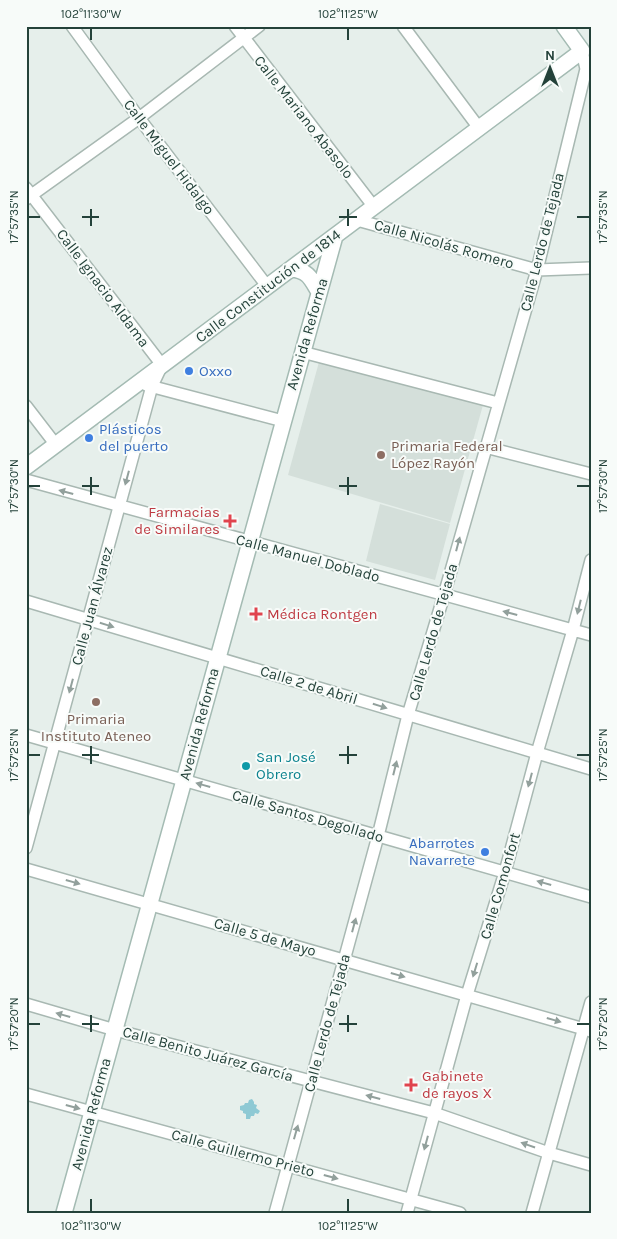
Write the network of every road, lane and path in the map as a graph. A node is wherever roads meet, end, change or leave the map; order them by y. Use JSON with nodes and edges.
{"nodes":[{"id":1,"x":72,"y":26,"type":"edge"},
{"id":2,"x":235,"y":26,"type":"edge"},
{"id":3,"x":259,"y":26,"type":"edge"},
{"id":4,"x":403,"y":26,"type":"edge"},
{"id":5,"x":564,"y":26,"type":"edge"},
{"id":6,"x":243,"y":38,"type":"junction"},
{"id":7,"x":582,"y":51,"type":"junction"},
{"id":8,"x":139,"y":118,"type":"junction"},
{"id":9,"x":479,"y":128,"type":"junction"},
{"id":10,"x":28,"y":194,"type":"edge"},
{"id":11,"x":374,"y":207,"type":"junction"},
{"id":12,"x":357,"y":220,"type":"junction"},
{"id":13,"x":335,"y":236,"type":"junction"},
{"id":14,"x":591,"y":268,"type":"edge"},
{"id":15,"x":537,"y":270,"type":"junction"},
{"id":16,"x":282,"y":276,"type":"junction"},
{"id":17,"x":268,"y":286,"type":"junction"},
{"id":18,"x":319,"y":292,"type":"junction"},
{"id":19,"x":302,"y":352,"type":"junction"},
{"id":20,"x":162,"y":365,"type":"junction"},
{"id":21,"x":137,"y":384,"type":"junction"},
{"id":22,"x":152,"y":386,"type":"junction"},
{"id":23,"x":498,"y":403,"type":"junction"},
{"id":24,"x":26,"y":406,"type":"edge"},
{"id":25,"x":283,"y":420,"type":"junction"},
{"id":26,"x":56,"y":444,"type":"junction"},
{"id":27,"x":485,"y":447,"type":"junction"},
{"id":28,"x":26,"y":467,"type":"edge"},
{"id":29,"x":591,"y":474,"type":"edge"},
{"id":30,"x":26,"y":480,"type":"edge"},
{"id":31,"x":120,"y":506,"type":"junction"},
{"id":32,"x":250,"y":542,"type":"junction"},
{"id":33,"x":591,"y":560,"type":"edge"},
{"id":34,"x":444,"y":595,"type":"junction"},
{"id":35,"x":26,"y":601,"type":"edge"},
{"id":36,"x":89,"y":619,"type":"junction"},
{"id":37,"x":573,"y":630,"type":"junction"},
{"id":38,"x":591,"y":635,"type":"edge"},
{"id":39,"x":218,"y":658,"type":"junction"},
{"id":40,"x":408,"y":715,"type":"junction"},
{"id":41,"x":26,"y":735,"type":"edge"},
{"id":42,"x":55,"y":743,"type":"junction"},
{"id":43,"x":537,"y":753,"type":"junction"},
{"id":44,"x":591,"y":769,"type":"edge"},
{"id":45,"x":184,"y":780,"type":"junction"},
{"id":46,"x":378,"y":836,"type":"junction"},
{"id":47,"x":26,"y":848,"type":"edge"},
{"id":48,"x":26,"y":869,"type":"edge"},
{"id":49,"x":505,"y":872,"type":"junction"},
{"id":50,"x":591,"y":897,"type":"edge"},
{"id":51,"x":149,"y":904,"type":"junction"},
{"id":52,"x":344,"y":960,"type":"junction"},
{"id":53,"x":467,"y":995,"type":"junction"},
{"id":54,"x":591,"y":1002,"type":"edge"},
{"id":55,"x":26,"y":1004,"type":"edge"},
{"id":56,"x":114,"y":1030,"type":"junction"},
{"id":57,"x":587,"y":1030,"type":"edge"},
{"id":58,"x":311,"y":1081,"type":"junction"},
{"id":59,"x":26,"y":1094,"type":"edge"},
{"id":60,"x":92,"y":1112,"type":"junction"},
{"id":61,"x":434,"y":1113,"type":"junction"},
{"id":62,"x":549,"y":1153,"type":"junction"},
{"id":63,"x":287,"y":1165,"type":"junction"},
{"id":64,"x":591,"y":1165,"type":"edge"},
{"id":65,"x":411,"y":1199,"type":"junction"},
{"id":66,"x":64,"y":1213,"type":"edge"},
{"id":67,"x":275,"y":1213,"type":"edge"},
{"id":68,"x":407,"y":1213,"type":"edge"},
{"id":69,"x":460,"y":1213,"type":"edge"},
{"id":70,"x":532,"y":1213,"type":"edge"}],
"edges":[{"from":1,"to":8,"type":"street","name":"Calle Miguel Hidalgo"},
{"from":2,"to":6,"type":"street","name":"Calle Mariano Abasolo"},
{"from":3,"to":6,"type":"street"},
{"from":4,"to":9,"type":"street"},
{"from":5,"to":7,"type":"street"},
{"from":6,"to":8,"type":"street"},
{"from":6,"to":11,"type":"street","name":"Calle Mariano Abasolo"},
{"from":7,"to":9,"type":"street","name":"Calle Constitución de 1814"},
{"from":7,"to":15,"type":"street","name":"Calle Lerdo de Tejada"},
{"from":8,"to":10,"type":"street"},
{"from":8,"to":17,"type":"street","name":"Calle Miguel Hidalgo"},
{"from":9,"to":11,"type":"street","name":"Calle Constitución de 1814"},
{"from":10,"to":20,"type":"street","name":"Calle Ignacio Aldama"},
{"from":11,"to":12,"type":"street","name":"Calle Constitución de 1814"},
{"from":12,"to":13,"type":"street","name":"Calle Constitución de 1814"},
{"from":12,"to":15,"type":"street","name":"Calle Nicolás Romero"},
{"from":13,"to":16,"type":"street","name":"Calle Constitución de 1814"},
{"from":13,"to":18,"type":"street","name":"Avenida Reforma"},
{"from":14,"to":15,"type":"street","name":"Calle Nicolás Romero"},
{"from":15,"to":23,"type":"street","name":"Calle Lerdo de Tejada"},
{"from":16,"to":17,"type":"street","name":"Calle Constitución de 1814"},
{"from":16,"to":18,"type":"street"},
{"from":17,"to":20,"type":"street","name":"Calle Constitución de 1814"},
{"from":18,"to":19,"type":"street","name":"Avenida Reforma"},
{"from":19,"to":23,"type":"street"},
{"from":19,"to":25,"type":"street","name":"Avenida Reforma"},
{"from":20,"to":21,"type":"street","name":"Calle Constitución de 1814"},
{"from":20,"to":22,"type":"street","name":"Calle Juan Álvarez"},
{"from":21,"to":22,"type":"street"},
{"from":21,"to":26,"type":"street","name":"Calle Constitución de 1814"},
{"from":22,"to":25,"type":"street"},
{"from":22,"to":31,"type":"street","name":"Calle Juan Álvarez","one_way":true},
{"from":23,"to":27,"type":"street","name":"Calle Lerdo de Tejada"},
{"from":24,"to":26,"type":"street"},
{"from":25,"to":32,"type":"street","name":"Avenida Reforma"},
{"from":26,"to":28,"type":"street","name":"Calle Constitución de 1814"},
{"from":27,"to":29,"type":"street"},
{"from":34,"to":27,"type":"street","name":"Calle Lerdo de Tejada","one_way":true},
{"from":31,"to":30,"type":"street","name":"Calle Manuel Doblado","one_way":true},
{"from":31,"to":32,"type":"street","name":"Calle Manuel Doblado"},
{"from":31,"to":36,"type":"street","name":"Calle Juan Álvarez"},
{"from":32,"to":34,"type":"street","name":"Calle Manuel Doblado"},
{"from":32,"to":39,"type":"street","name":"Avenida Reforma"},
{"from":33,"to":37,"type":"street","name":"Calle Comonfort","one_way":true},
{"from":37,"to":34,"type":"street","name":"Calle Manuel Doblado","one_way":true},
{"from":34,"to":40,"type":"street","name":"Calle Lerdo de Tejada"},
{"from":35,"to":36,"type":"street","name":"Calle 2 de Abril"},
{"from":36,"to":39,"type":"street","name":"Calle 2 de Abril","one_way":true},
{"from":36,"to":42,"type":"street","name":"Calle Juan Álvarez","one_way":true},
{"from":37,"to":38,"type":"street","name":"Calle Manuel Doblado"},
{"from":37,"to":43,"type":"street","name":"Calle Comonfort"},
{"from":39,"to":40,"type":"street","name":"Calle 2 de Abril","one_way":true},
{"from":39,"to":45,"type":"street","name":"Avenida Reforma"},
{"from":40,"to":43,"type":"street","name":"Calle 2 de Abril"},
{"from":46,"to":40,"type":"street","name":"Calle Lerdo de Tejada","one_way":true},
{"from":41,"to":42,"type":"street","name":"Calle Santos Degollado"},
{"from":42,"to":45,"type":"street","name":"Calle Santos Degollado"},
{"from":42,"to":47,"type":"street","name":"Calle Juan Álvarez"},
{"from":43,"to":44,"type":"street","name":"Calle 2 de Abril"},
{"from":43,"to":49,"type":"street","name":"Calle Comonfort","one_way":true},
{"from":46,"to":45,"type":"street","name":"Calle Santos Degollado","one_way":true},
{"from":45,"to":51,"type":"street","name":"Avenida Reforma"},
{"from":46,"to":49,"type":"street","name":"Calle Santos Degollado"},
{"from":52,"to":46,"type":"street","name":"Calle Lerdo de Tejada","one_way":true},
{"from":48,"to":51,"type":"street","name":"Calle 5 de Mayo","one_way":true},
{"from":50,"to":49,"type":"street","name":"Calle Santos Degollado","one_way":true},
{"from":49,"to":53,"type":"street","name":"Calle Comonfort","one_way":true},
{"from":51,"to":52,"type":"street","name":"Calle 5 de Mayo"},
{"from":51,"to":56,"type":"street","name":"Avenida Reforma"},
{"from":52,"to":53,"type":"street","name":"Calle 5 de Mayo","one_way":true},
{"from":52,"to":58,"type":"street","name":"Calle Lerdo de Tejada"},
{"from":53,"to":57,"type":"street","name":"Calle 5 de Mayo","one_way":true},
{"from":53,"to":61,"type":"street","name":"Calle Comonfort"},
{"from":54,"to":57,"type":"street"},
{"from":56,"to":55,"type":"street","name":"Calle Benito Juárez García","one_way":true},
{"from":56,"to":58,"type":"street","name":"Calle Benito Juárez García"},
{"from":56,"to":60,"type":"street","name":"Avenida Reforma"},
{"from":57,"to":62,"type":"street"},
{"from":61,"to":58,"type":"street","name":"Calle Benito Juárez García","one_way":true},
{"from":63,"to":58,"type":"street","name":"Calle Lerdo de Tejada","one_way":true},
{"from":59,"to":60,"type":"street","name":"Calle Guillermo Prieto","one_way":true},
{"from":60,"to":63,"type":"street","name":"Calle Guillermo Prieto"},
{"from":60,"to":66,"type":"street","name":"Avenida Reforma"},
{"from":62,"to":61,"type":"street","name":"Calle Benito Juárez García","one_way":true},
{"from":61,"to":65,"type":"street","name":"Calle Comonfort","one_way":true},
{"from":62,"to":64,"type":"street","name":"Calle Benito Juárez García"},
{"from":62,"to":70,"type":"street"},
{"from":63,"to":65,"type":"street","name":"Calle Guillermo Prieto","one_way":true},
{"from":63,"to":67,"type":"street","name":"Calle Lerdo de Tejada"},
{"from":65,"to":68,"type":"street","name":"Calle Comonfort"},
{"from":65,"to":69,"type":"street","name":"Calle Guillermo Prieto"}]}
